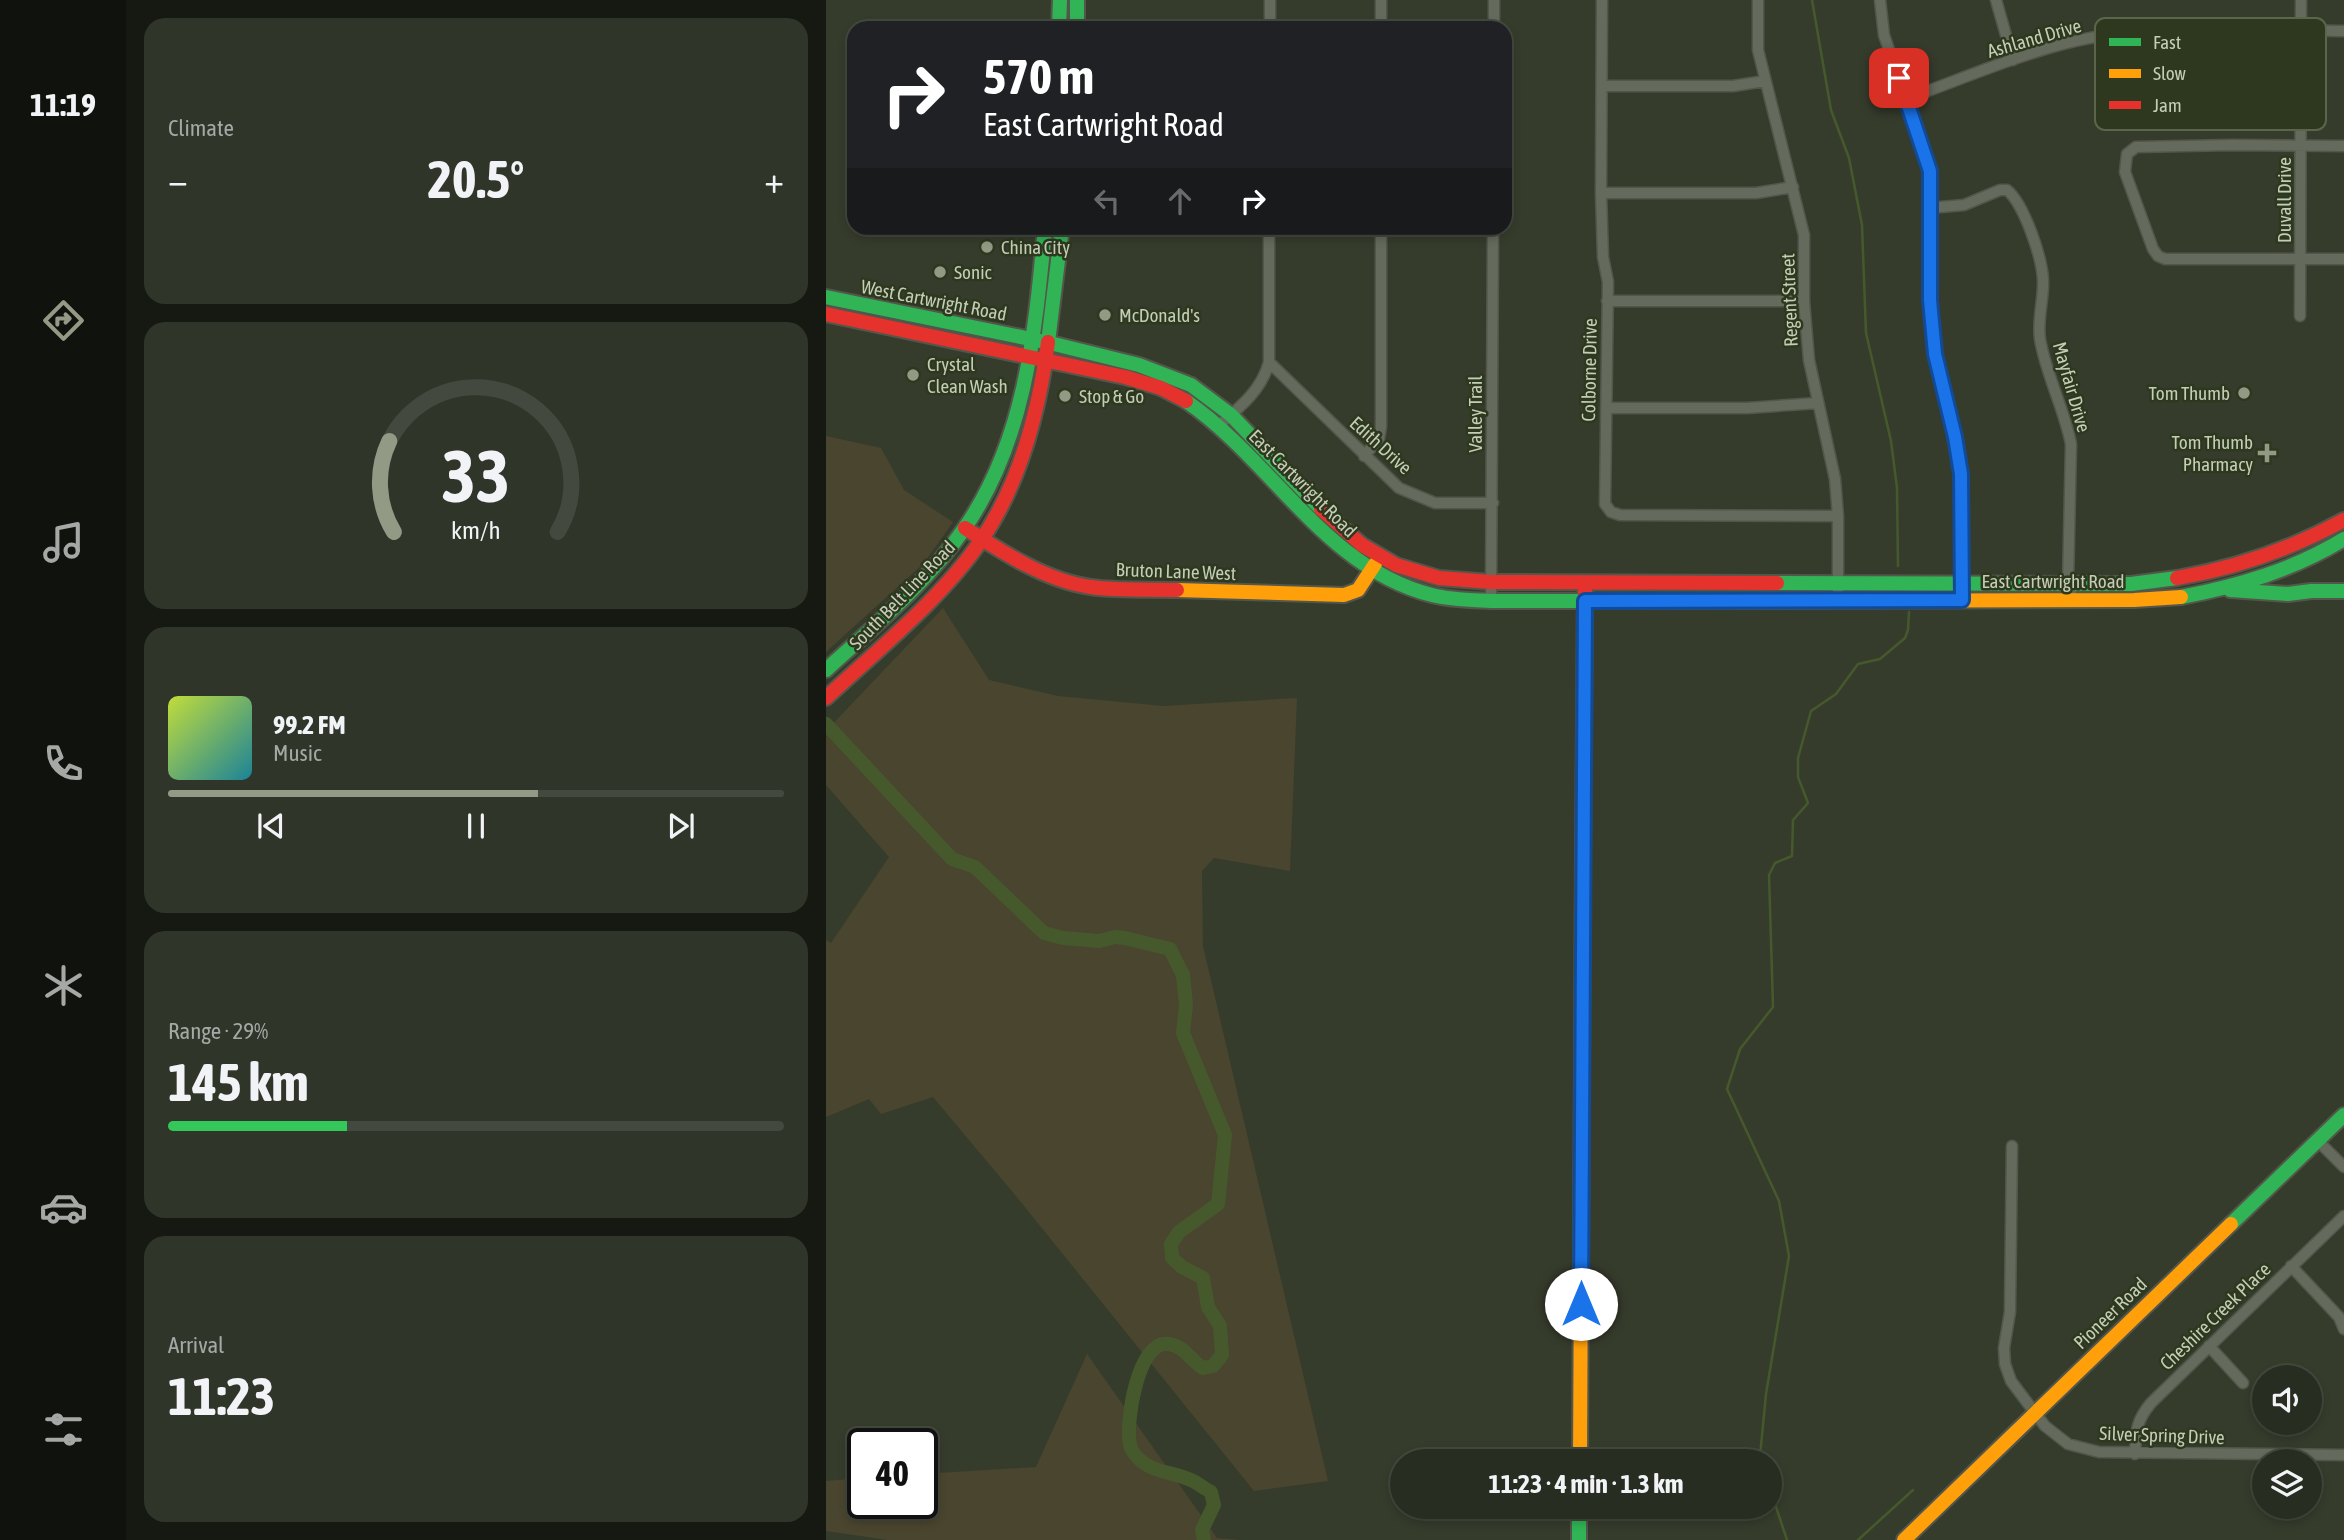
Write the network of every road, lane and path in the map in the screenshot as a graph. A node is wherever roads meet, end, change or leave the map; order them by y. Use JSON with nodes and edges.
{"nodes":[{"id":1,"x":1060,"y":0,"type":"edge"},
{"id":2,"x":1077,"y":0,"type":"edge"},
{"id":3,"x":1270,"y":0,"type":"edge"},
{"id":4,"x":1381,"y":0,"type":"edge"},
{"id":5,"x":1494,"y":0,"type":"edge"},
{"id":6,"x":1602,"y":0,"type":"edge"},
{"id":7,"x":1758,"y":0,"type":"edge"},
{"id":8,"x":1880,"y":0,"type":"edge"},
{"id":9,"x":1996,"y":0,"type":"edge"},
{"id":10,"x":2301,"y":0,"type":"edge"},
{"id":11,"x":2301,"y":18,"type":"edge"},
{"id":12,"x":1059,"y":21,"type":"edge"},
{"id":13,"x":1077,"y":21,"type":"edge"},
{"id":14,"x":1270,"y":21,"type":"edge"},
{"id":15,"x":1381,"y":21,"type":"edge"},
{"id":16,"x":1494,"y":21,"type":"edge"},
{"id":17,"x":2326,"y":31,"type":"edge"},
{"id":18,"x":2344,"y":31,"type":"edge"},
{"id":19,"x":2095,"y":39,"type":"edge"},
{"id":20,"x":2013,"y":60,"type":"junction"},
{"id":21,"x":1765,"y":80,"type":"junction"},
{"id":22,"x":1602,"y":86,"type":"junction"},
{"id":23,"x":1906,"y":99,"type":"junction"},
{"id":24,"x":2301,"y":130,"type":"edge"},
{"id":25,"x":2301,"y":145,"type":"junction"},
{"id":26,"x":2344,"y":145,"type":"edge"},
{"id":27,"x":1793,"y":187,"type":"junction"},
{"id":28,"x":1601,"y":193,"type":"junction"},
{"id":29,"x":1929,"y":208,"type":"junction"},
{"id":30,"x":1047,"y":235,"type":"edge"},
{"id":31,"x":1061,"y":235,"type":"edge"},
{"id":32,"x":1269,"y":235,"type":"edge"},
{"id":33,"x":1381,"y":235,"type":"edge"},
{"id":34,"x":1493,"y":235,"type":"edge"},
{"id":35,"x":2301,"y":259,"type":"junction"},
{"id":36,"x":2344,"y":259,"type":"edge"},
{"id":37,"x":826,"y":298,"type":"edge"},
{"id":38,"x":1607,"y":301,"type":"junction"},
{"id":39,"x":1804,"y":301,"type":"junction"},
{"id":40,"x":849,"y":302,"type":"junction"},
{"id":41,"x":826,"y":314,"type":"edge"},
{"id":42,"x":2300,"y":316,"type":"dead end"},
{"id":43,"x":846,"y":318,"type":"junction"},
{"id":44,"x":1034,"y":339,"type":"junction"},
{"id":45,"x":1050,"y":342,"type":"junction"},
{"id":46,"x":1031,"y":357,"type":"junction"},
{"id":47,"x":1047,"y":360,"type":"junction"},
{"id":48,"x":1269,"y":362,"type":"junction"},
{"id":49,"x":1818,"y":403,"type":"junction"},
{"id":50,"x":1606,"y":408,"type":"junction"},
{"id":51,"x":1231,"y":415,"type":"junction"},
{"id":52,"x":1218,"y":426,"type":"junction"},
{"id":53,"x":1364,"y":456,"type":"junction"},
{"id":54,"x":1493,"y":503,"type":"junction"},
{"id":55,"x":1838,"y":516,"type":"junction"},
{"id":56,"x":2344,"y":520,"type":"edge"},
{"id":57,"x":965,"y":528,"type":"junction"},
{"id":58,"x":982,"y":539,"type":"junction"},
{"id":59,"x":2344,"y":539,"type":"edge"},
{"id":60,"x":1381,"y":556,"type":"junction"},
{"id":61,"x":2249,"y":561,"type":"junction"},
{"id":62,"x":1370,"y":572,"type":"junction"},
{"id":63,"x":2270,"y":575,"type":"junction"},
{"id":64,"x":2195,"y":576,"type":"junction"},
{"id":65,"x":1491,"y":582,"type":"junction"},
{"id":66,"x":1585,"y":582,"type":"junction"},
{"id":67,"x":1838,"y":583,"type":"junction"},
{"id":68,"x":1963,"y":583,"type":"junction"},
{"id":69,"x":2068,"y":584,"type":"junction"},
{"id":70,"x":2217,"y":590,"type":"junction"},
{"id":71,"x":2311,"y":591,"type":"junction"},
{"id":72,"x":2344,"y":592,"type":"edge"},
{"id":73,"x":2197,"y":593,"type":"junction"},
{"id":74,"x":2073,"y":599,"type":"junction"},
{"id":75,"x":1838,"y":600,"type":"junction"},
{"id":76,"x":1962,"y":600,"type":"junction"},
{"id":77,"x":1491,"y":601,"type":"junction"},
{"id":78,"x":1585,"y":601,"type":"junction"},
{"id":79,"x":826,"y":670,"type":"edge"},
{"id":80,"x":826,"y":698,"type":"edge"},
{"id":81,"x":2344,"y":1115,"type":"edge"},
{"id":82,"x":2317,"y":1140,"type":"junction"},
{"id":83,"x":2012,"y":1146,"type":"dead end"},
{"id":84,"x":2344,"y":1167,"type":"edge"},
{"id":85,"x":2344,"y":1216,"type":"edge"},
{"id":86,"x":2291,"y":1266,"type":"junction"},
{"id":87,"x":2344,"y":1329,"type":"edge"},
{"id":88,"x":2209,"y":1346,"type":"junction"},
{"id":89,"x":2243,"y":1383,"type":"dead end"},
{"id":90,"x":2035,"y":1413,"type":"junction"},
{"id":91,"x":1580,"y":1449,"type":"edge"},
{"id":92,"x":2135,"y":1454,"type":"junction"},
{"id":93,"x":2344,"y":1455,"type":"edge"},
{"id":94,"x":1579,"y":1519,"type":"edge"},
{"id":95,"x":1579,"y":1540,"type":"edge"},
{"id":96,"x":1904,"y":1540,"type":"edge"}],
"edges":[{"from":1,"to":12,"type":"main road"},
{"from":2,"to":13,"type":"main road"},
{"from":3,"to":14,"type":"street"},
{"from":4,"to":15,"type":"street"},
{"from":5,"to":16,"type":"street"},
{"from":6,"to":22,"type":"street","name":"Colborne Drive"},
{"from":7,"to":21,"type":"street","name":"Regent Street"},
{"from":8,"to":23,"type":"street"},
{"from":9,"to":20,"type":"street"},
{"from":10,"to":11,"type":"street","name":"Duvall Drive"},
{"from":17,"to":18,"type":"street","name":"Ashland Drive"},
{"from":19,"to":20,"type":"street","name":"Ashland Drive"},
{"from":20,"to":23,"type":"street","name":"Ashland Drive"},
{"from":21,"to":22,"type":"street"},
{"from":21,"to":27,"type":"street","name":"Regent Street"},
{"from":22,"to":28,"type":"street","name":"Colborne Drive"},
{"from":23,"to":29,"type":"street"},
{"from":24,"to":25,"type":"street","name":"Duvall Drive"},
{"from":25,"to":26,"type":"street"},
{"from":25,"to":35,"type":"street","name":"Duvall Drive"},
{"from":25,"to":35,"type":"street"},
{"from":27,"to":28,"type":"street"},
{"from":27,"to":39,"type":"street","name":"Regent Street"},
{"from":28,"to":38,"type":"street","name":"Colborne Drive"},
{"from":29,"to":68,"type":"street"},
{"from":29,"to":69,"type":"street","name":"Mayfair Drive"},
{"from":30,"to":44,"type":"main road","name":"South Belt Line Road"},
{"from":31,"to":45,"type":"main road","name":"South Belt Line Road"},
{"from":32,"to":48,"type":"street"},
{"from":33,"to":53,"type":"street"},
{"from":34,"to":54,"type":"street","name":"Valley Trail"},
{"from":35,"to":36,"type":"street"},
{"from":35,"to":42,"type":"street","name":"Duvall Drive"},
{"from":37,"to":40,"type":"main road","name":"West Cartwright Road"},
{"from":38,"to":39,"type":"street"},
{"from":38,"to":50,"type":"street","name":"Colborne Drive"},
{"from":39,"to":49,"type":"street","name":"Regent Street"},
{"from":40,"to":43,"type":"main road"},
{"from":40,"to":44,"type":"main road","name":"West Cartwright Road"},
{"from":41,"to":43,"type":"main road","name":"West Cartwright Road"},
{"from":43,"to":46,"type":"main road","name":"West Cartwright Road"},
{"from":44,"to":45,"type":"main road","name":"East Cartwright Road"},
{"from":44,"to":46,"type":"main road","name":"South Belt Line Road"},
{"from":45,"to":47,"type":"main road","name":"South Belt Line Road"},
{"from":45,"to":51,"type":"main road","name":"East Cartwright Road"},
{"from":46,"to":47,"type":"main road","name":"East Cartwright Road"},
{"from":46,"to":57,"type":"main road","name":"South Belt Line Road"},
{"from":47,"to":52,"type":"main road","name":"East Cartwright Road"},
{"from":47,"to":58,"type":"main road","name":"South Belt Line Road"},
{"from":48,"to":51,"type":"street"},
{"from":48,"to":53,"type":"street","name":"Edith Drive"},
{"from":49,"to":50,"type":"street"},
{"from":49,"to":55,"type":"street","name":"Regent Street"},
{"from":50,"to":55,"type":"street","name":"Colborne Drive"},
{"from":51,"to":52,"type":"street"},
{"from":51,"to":60,"type":"main road","name":"East Cartwright Road"},
{"from":52,"to":62,"type":"main road","name":"East Cartwright Road"},
{"from":53,"to":54,"type":"street","name":"Edith Drive"},
{"from":54,"to":65,"type":"street","name":"Valley Trail"},
{"from":55,"to":67,"type":"street","name":"Regent Street"},
{"from":56,"to":61,"type":"main road","name":"East Cartwright Road"},
{"from":57,"to":58,"type":"main road","name":"Bruton Lane West"},
{"from":57,"to":79,"type":"main road","name":"South Belt Line Road"},
{"from":58,"to":62,"type":"main road","name":"Bruton Lane West"},
{"from":58,"to":80,"type":"main road","name":"South Belt Line Road"},
{"from":59,"to":63,"type":"main road","name":"East Cartwright Road"},
{"from":60,"to":62,"type":"main road","name":"Bruton Lane West"},
{"from":60,"to":65,"type":"main road","name":"East Cartwright Road"},
{"from":61,"to":63,"type":"main road"},
{"from":61,"to":64,"type":"main road","name":"East Cartwright Road"},
{"from":62,"to":77,"type":"main road","name":"East Cartwright Road"},
{"from":63,"to":70,"type":"main road","name":"East Cartwright Road"},
{"from":63,"to":71,"type":"main road"},
{"from":64,"to":69,"type":"main road","name":"East Cartwright Road"},
{"from":64,"to":73,"type":"main road"},
{"from":65,"to":66,"type":"main road","name":"East Cartwright Road"},
{"from":65,"to":77,"type":"street","name":"Valley Trail"},
{"from":66,"to":67,"type":"main road","name":"East Cartwright Road"},
{"from":66,"to":78,"type":"main road"},
{"from":67,"to":68,"type":"main road","name":"East Cartwright Road"},
{"from":67,"to":75,"type":"street","name":"Regent Street"},
{"from":68,"to":69,"type":"main road","name":"East Cartwright Road"},
{"from":68,"to":76,"type":"street"},
{"from":69,"to":74,"type":"street","name":"Mayfair Drive"},
{"from":70,"to":71,"type":"main road"},
{"from":70,"to":73,"type":"main road","name":"East Cartwright Road"},
{"from":71,"to":72,"type":"main road"},
{"from":73,"to":74,"type":"main road","name":"East Cartwright Road"},
{"from":74,"to":76,"type":"main road","name":"East Cartwright Road"},
{"from":75,"to":76,"type":"main road","name":"East Cartwright Road"},
{"from":75,"to":78,"type":"main road","name":"East Cartwright Road"},
{"from":77,"to":78,"type":"main road","name":"East Cartwright Road"},
{"from":78,"to":91,"type":"main road"},
{"from":81,"to":82,"type":"main road","name":"Pioneer Road"},
{"from":82,"to":84,"type":"street"},
{"from":82,"to":90,"type":"main road","name":"Pioneer Road"},
{"from":83,"to":90,"type":"street","name":"Silver Spring Drive"},
{"from":85,"to":86,"type":"street","name":"Cheshire Creek Place"},
{"from":86,"to":87,"type":"street"},
{"from":86,"to":88,"type":"street","name":"Cheshire Creek Place"},
{"from":88,"to":89,"type":"street"},
{"from":88,"to":92,"type":"street","name":"Cheshire Creek Place"},
{"from":90,"to":92,"type":"street","name":"Silver Spring Drive"},
{"from":90,"to":96,"type":"main road","name":"Pioneer Road"},
{"from":92,"to":93,"type":"street","name":"Silver Spring Drive"},
{"from":94,"to":95,"type":"main road"}]}
